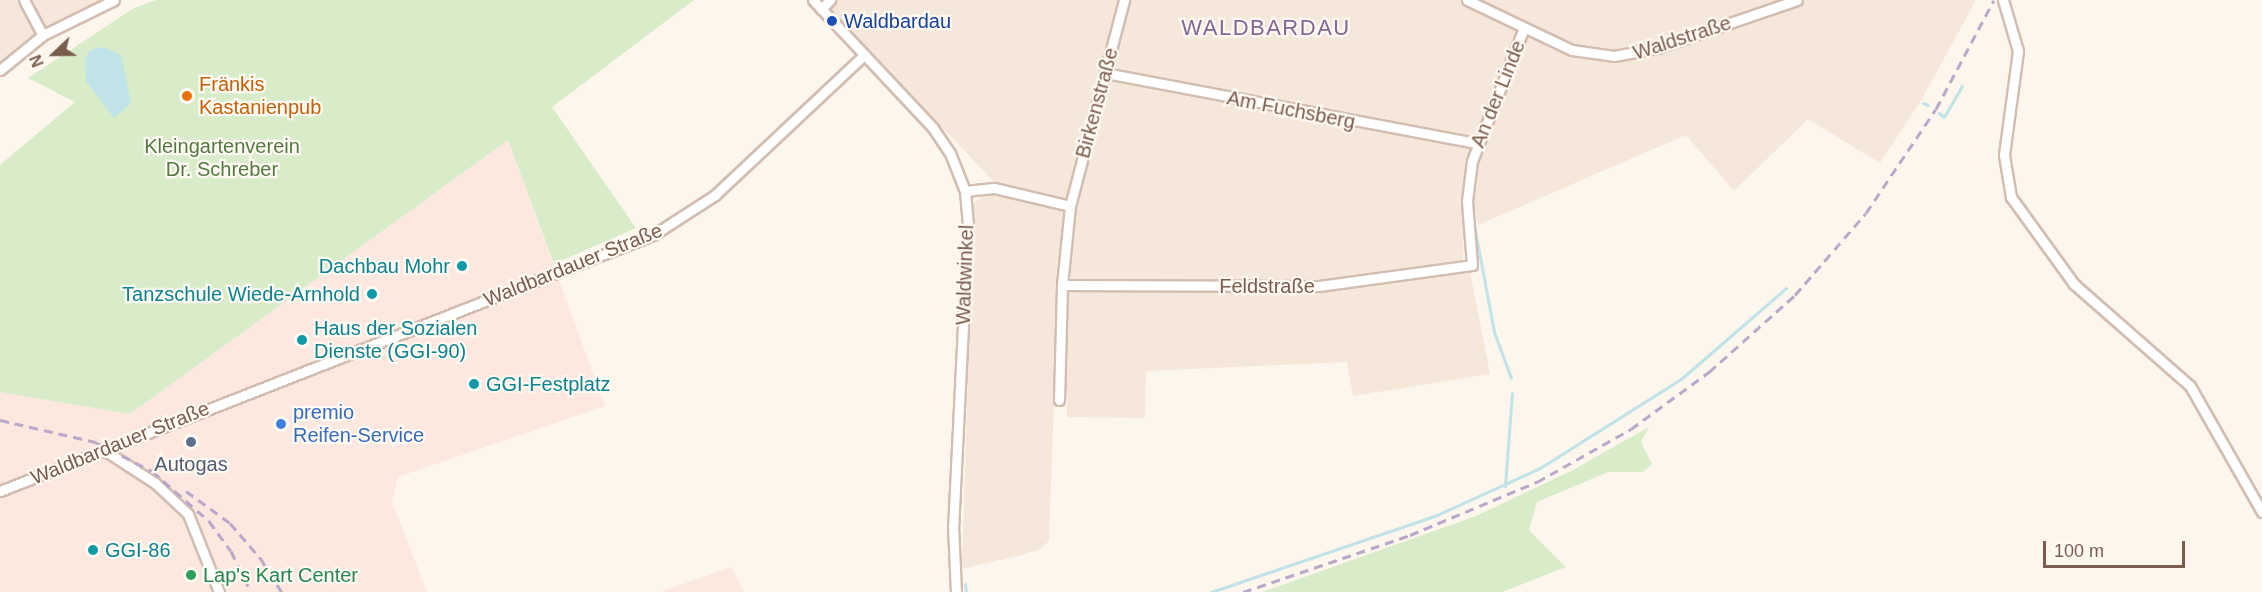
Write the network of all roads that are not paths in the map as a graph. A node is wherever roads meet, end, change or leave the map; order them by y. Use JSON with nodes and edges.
{"nodes":[{"id":1,"x":24,"y":0,"type":"edge"},
{"id":2,"x":114,"y":0,"type":"edge"},
{"id":3,"x":813,"y":0,"type":"edge"},
{"id":4,"x":830,"y":0,"type":"edge"},
{"id":5,"x":1124,"y":0,"type":"edge"},
{"id":6,"x":1467,"y":0,"type":"edge"},
{"id":7,"x":1797,"y":0,"type":"edge"},
{"id":8,"x":2003,"y":0,"type":"edge"},
{"id":9,"x":821,"y":9,"type":"junction"},
{"id":10,"x":1523,"y":30,"type":"junction"},
{"id":11,"x":43,"y":36,"type":"junction"},
{"id":12,"x":864,"y":55,"type":"junction"},
{"id":13,"x":0,"y":70,"type":"edge"},
{"id":14,"x":1105,"y":73,"type":"junction"},
{"id":15,"x":1477,"y":143,"type":"junction"},
{"id":16,"x":965,"y":191,"type":"junction"},
{"id":17,"x":1070,"y":206,"type":"junction"},
{"id":18,"x":1472,"y":265,"type":"joint"},
{"id":19,"x":1062,"y":285,"type":"junction"},
{"id":20,"x":1059,"y":400,"type":"dead end"},
{"id":21,"x":104,"y":450,"type":"junction"},
{"id":22,"x":0,"y":491,"type":"edge"},
{"id":23,"x":2262,"y":512,"type":"edge"},
{"id":24,"x":219,"y":592,"type":"edge"},
{"id":25,"x":956,"y":592,"type":"edge"}],
"edges":[{"from":1,"to":11,"type":"street"},
{"from":2,"to":11,"type":"street"},
{"from":3,"to":9,"type":"street","name":"Waldwinkel"},
{"from":4,"to":9,"type":"street"},
{"from":5,"to":14,"type":"street","name":"Birkenstraße"},
{"from":6,"to":10,"type":"street","name":"Waldstraße"},
{"from":7,"to":10,"type":"street","name":"Waldstraße"},
{"from":8,"to":23,"type":"street"},
{"from":9,"to":12,"type":"street","name":"Waldwinkel"},
{"from":10,"to":15,"type":"street","name":"An der Linde"},
{"from":11,"to":13,"type":"street"},
{"from":12,"to":16,"type":"street","name":"Waldwinkel"},
{"from":12,"to":21,"type":"street","name":"Waldbardauer Straße"},
{"from":14,"to":15,"type":"street","name":"Am Fuchsberg"},
{"from":14,"to":17,"type":"street","name":"Birkenstraße"},
{"from":15,"to":18,"type":"street","name":"An der Linde"},
{"from":16,"to":17,"type":"street"},
{"from":16,"to":25,"type":"street","name":"Waldwinkel"},
{"from":17,"to":19,"type":"street","name":"Birkenstraße"},
{"from":18,"to":19,"type":"street","name":"Feldstraße"},
{"from":19,"to":20,"type":"street","name":"Birkenstraße"},
{"from":21,"to":22,"type":"street","name":"Waldbardauer Straße"},
{"from":21,"to":24,"type":"street"}]}
